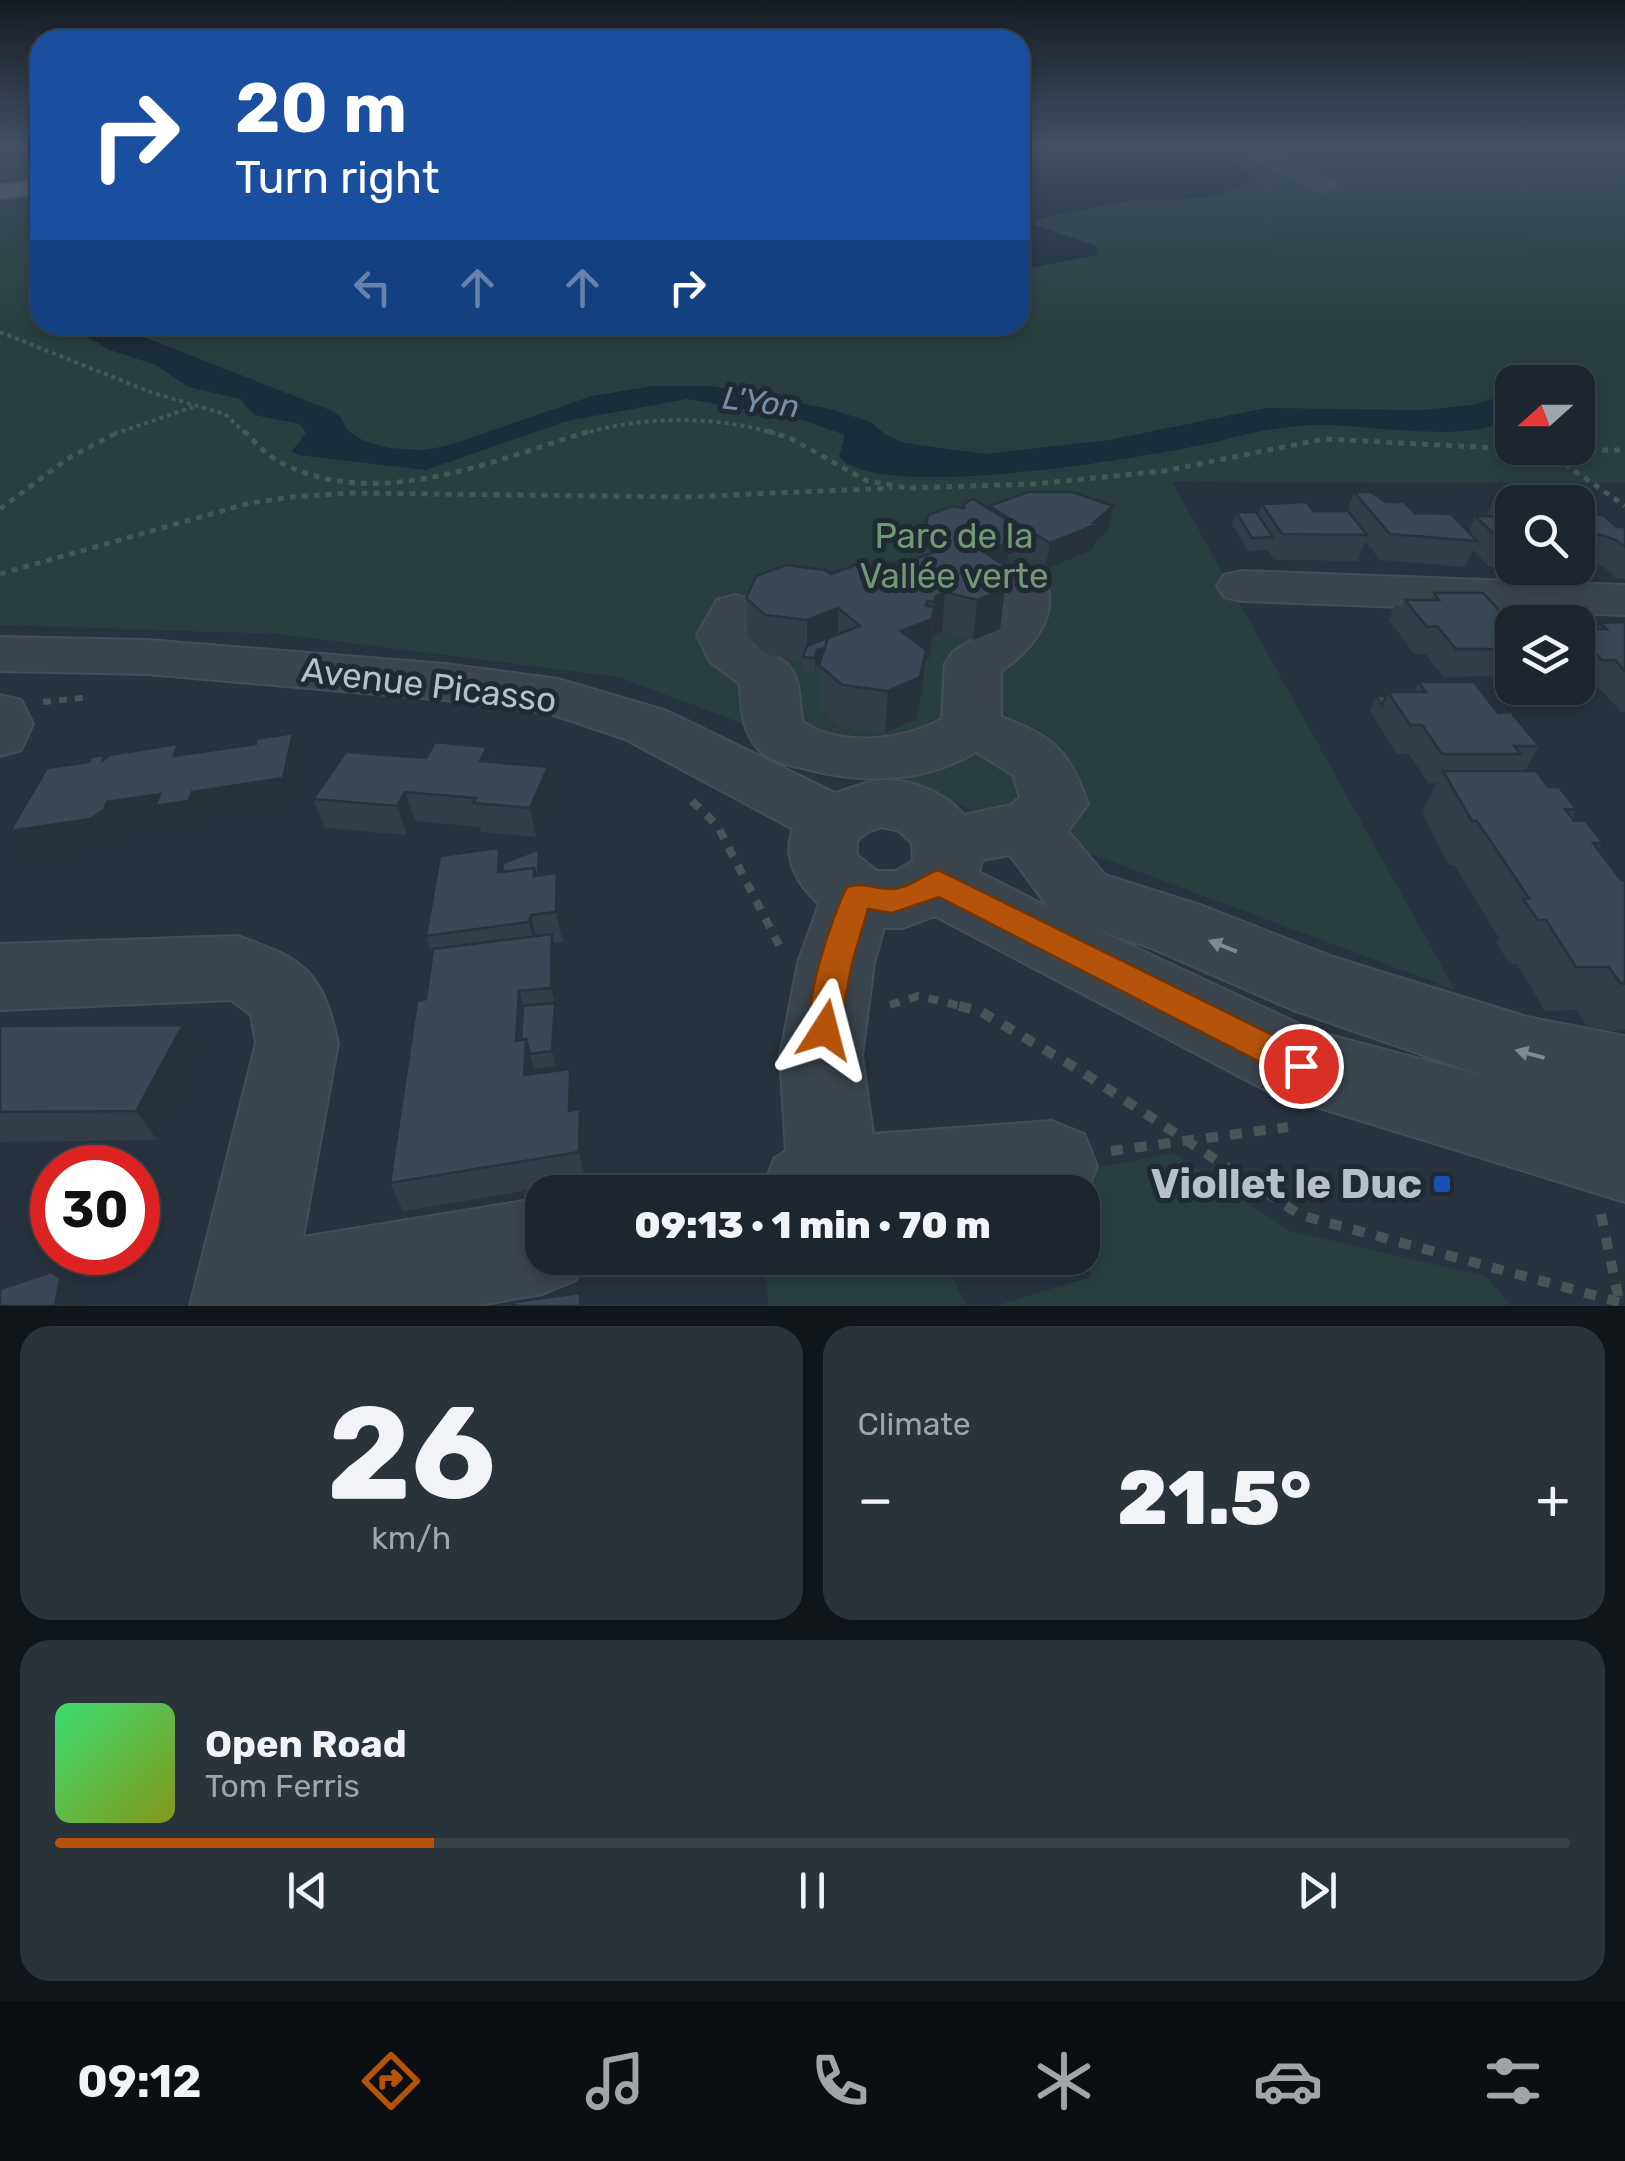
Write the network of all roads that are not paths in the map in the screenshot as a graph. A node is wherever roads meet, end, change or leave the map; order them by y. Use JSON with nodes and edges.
{"nodes":[{"id":1,"x":1022,"y":582,"type":"dead end"},
{"id":2,"x":1242,"y":586,"type":"dead end"},
{"id":3,"x":1625,"y":600,"type":"edge"},
{"id":4,"x":735,"y":611,"type":"dead end"},
{"id":5,"x":0,"y":654,"type":"edge"},
{"id":6,"x":0,"y":714,"type":"edge"},
{"id":7,"x":971,"y":728,"type":"junction"},
{"id":8,"x":0,"y":736,"type":"edge"},
{"id":9,"x":832,"y":820,"type":"junction"},
{"id":10,"x":1028,"y":829,"type":"junction"},
{"id":11,"x":944,"y":863,"type":"junction"},
{"id":12,"x":858,"y":896,"type":"junction"},
{"id":13,"x":0,"y":977,"type":"edge"},
{"id":14,"x":1625,"y":1074,"type":"edge"},
{"id":15,"x":1606,"y":1154,"type":"edge"},
{"id":16,"x":1052,"y":1166,"type":"road end"},
{"id":17,"x":819,"y":1175,"type":"edge"},
{"id":18,"x":910,"y":1175,"type":"edge"},
{"id":19,"x":525,"y":1249,"type":"edge"},
{"id":20,"x":241,"y":1301,"type":"edge"}],
"edges":[{"from":1,"to":7,"type":"street"},
{"from":2,"to":3,"type":"street"},
{"from":4,"to":7,"type":"street"},
{"from":5,"to":9,"type":"street","name":"Avenue Picasso"},
{"from":6,"to":8,"type":"street"},
{"from":7,"to":10,"type":"street"},
{"from":9,"to":11,"type":"street"},
{"from":9,"to":12,"type":"street"},
{"from":10,"to":11,"type":"street"},
{"from":14,"to":10,"type":"street","one_way":true},
{"from":11,"to":12,"type":"street"},
{"from":11,"to":15,"type":"street"},
{"from":12,"to":17,"type":"street"},
{"from":13,"to":20,"type":"street"},
{"from":16,"to":18,"type":"street"},
{"from":19,"to":20,"type":"street"}]}
